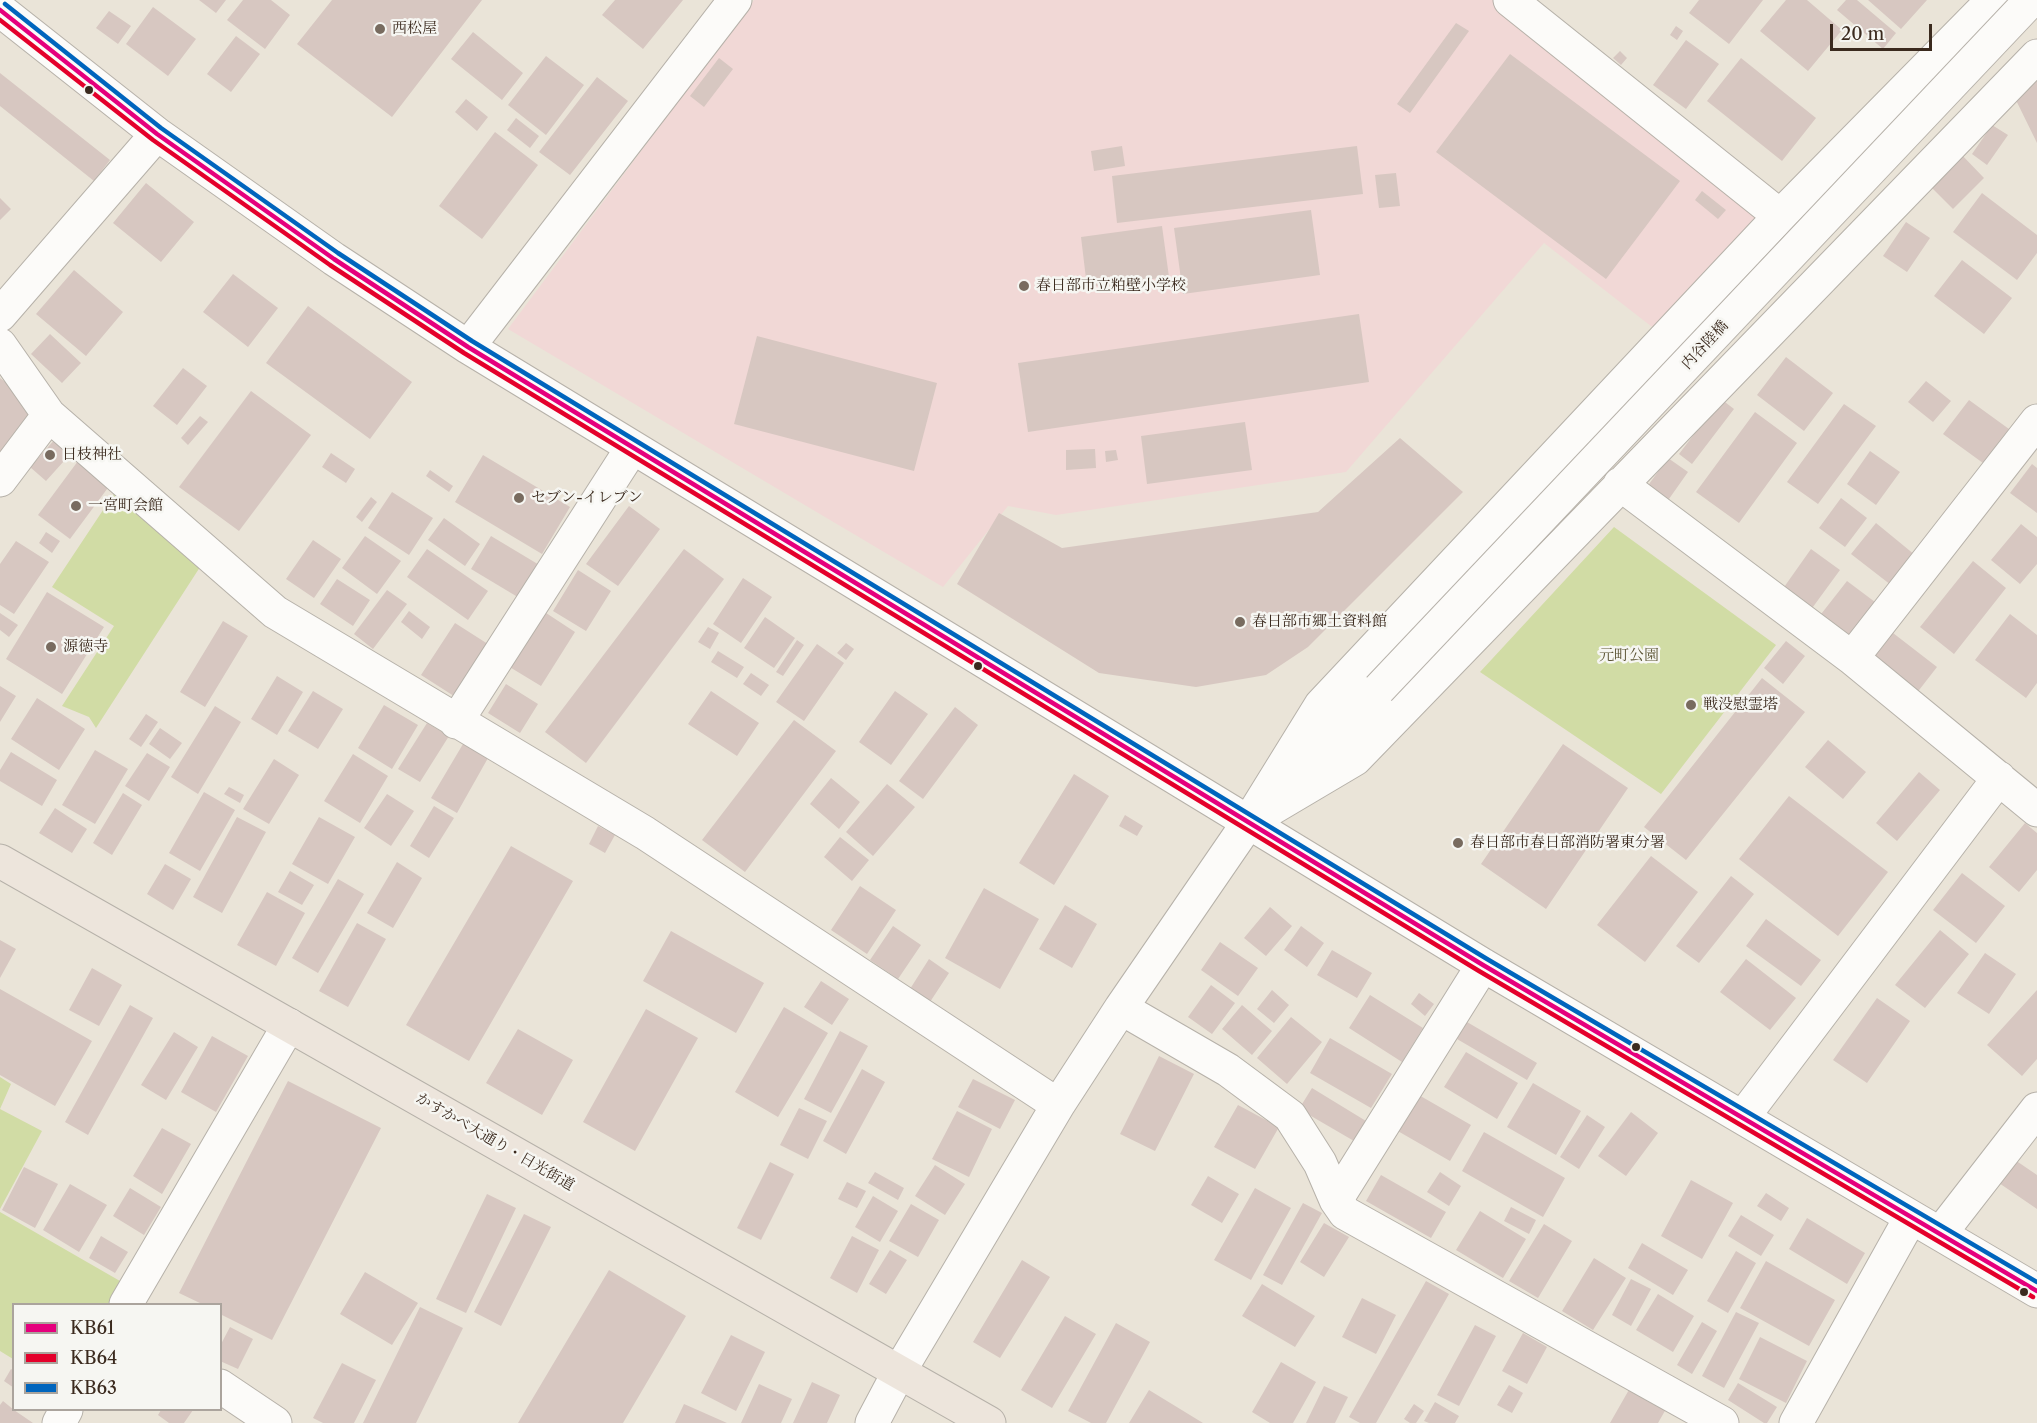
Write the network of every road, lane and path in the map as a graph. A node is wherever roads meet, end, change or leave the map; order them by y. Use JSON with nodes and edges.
{"nodes":[{"id":1,"x":735,"y":0,"type":"edge"},
{"id":2,"x":1510,"y":0,"type":"edge"},
{"id":3,"x":1993,"y":0,"type":"edge"},
{"id":4,"x":2029,"y":0,"type":"edge"},
{"id":5,"x":2037,"y":7,"type":"edge"},
{"id":6,"x":8,"y":13,"type":"edge"},
{"id":7,"x":2037,"y":56,"type":"edge"},
{"id":8,"x":157,"y":134,"type":"junction"},
{"id":9,"x":1780,"y":216,"type":"junction"},
{"id":10,"x":0,"y":315,"type":"edge"},
{"id":11,"x":0,"y":345,"type":"edge"},
{"id":12,"x":468,"y":347,"type":"junction"},
{"id":13,"x":49,"y":415,"type":"junction"},
{"id":14,"x":2037,"y":422,"type":"edge"},
{"id":15,"x":632,"y":448,"type":"junction"},
{"id":16,"x":0,"y":480,"type":"edge"},
{"id":17,"x":1620,"y":484,"type":"junction"},
{"id":18,"x":1852,"y":658,"type":"junction"},
{"id":19,"x":456,"y":722,"type":"junction"},
{"id":20,"x":1999,"y":778,"type":"junction"},
{"id":21,"x":2037,"y":810,"type":"edge"},
{"id":22,"x":1248,"y":822,"type":"junction"},
{"id":23,"x":0,"y":861,"type":"edge"},
{"id":24,"x":1483,"y":965,"type":"junction"},
{"id":25,"x":1121,"y":1008,"type":"junction"},
{"id":26,"x":289,"y":1025,"type":"junction"},
{"id":27,"x":1058,"y":1105,"type":"junction"},
{"id":28,"x":2037,"y":1109,"type":"edge"},
{"id":29,"x":1743,"y":1117,"type":"junction"},
{"id":30,"x":1336,"y":1200,"type":"junction"},
{"id":31,"x":1911,"y":1217,"type":"junction"},
{"id":32,"x":1940,"y":1234,"type":"junction"},
{"id":33,"x":2037,"y":1291,"type":"edge"},
{"id":34,"x":127,"y":1303,"type":"edge"},
{"id":35,"x":899,"y":1372,"type":"junction"},
{"id":36,"x":222,"y":1387,"type":"edge"},
{"id":37,"x":275,"y":1423,"type":"edge"},
{"id":38,"x":872,"y":1423,"type":"edge"},
{"id":39,"x":989,"y":1423,"type":"edge"},
{"id":40,"x":1722,"y":1423,"type":"edge"},
{"id":41,"x":1796,"y":1423,"type":"edge"}],
"edges":[{"from":1,"to":12,"type":"street"},
{"from":2,"to":9,"type":"street"},
{"from":3,"to":9,"type":"street"},
{"from":4,"to":5,"type":"street"},
{"from":4,"to":22,"type":"street","name":"内谷陸橋","bridge":true},
{"from":6,"to":8,"type":"street"},
{"from":7,"to":17,"type":"street"},
{"from":8,"to":10,"type":"street"},
{"from":8,"to":12,"type":"street"},
{"from":9,"to":22,"type":"street"},
{"from":11,"to":13,"type":"street"},
{"from":12,"to":15,"type":"street"},
{"from":13,"to":16,"type":"street"},
{"from":13,"to":19,"type":"street"},
{"from":14,"to":18,"type":"street"},
{"from":15,"to":19,"type":"street"},
{"from":15,"to":22,"type":"street"},
{"from":17,"to":18,"type":"street"},
{"from":17,"to":22,"type":"street"},
{"from":18,"to":20,"type":"street"},
{"from":19,"to":27,"type":"street"},
{"from":20,"to":21,"type":"street"},
{"from":20,"to":29,"type":"street"},
{"from":22,"to":24,"type":"street"},
{"from":22,"to":25,"type":"street"},
{"from":23,"to":26,"type":"main road","name":"かすかべ大通り・日光街道"},
{"from":24,"to":29,"type":"street"},
{"from":24,"to":30,"type":"street"},
{"from":25,"to":27,"type":"street"},
{"from":25,"to":30,"type":"street"},
{"from":26,"to":34,"type":"street"},
{"from":26,"to":35,"type":"main road","name":"かすかべ大通り・日光街道"},
{"from":27,"to":35,"type":"street"},
{"from":28,"to":32,"type":"street"},
{"from":29,"to":31,"type":"street"},
{"from":30,"to":40,"type":"street"},
{"from":31,"to":32,"type":"street"},
{"from":31,"to":41,"type":"street"},
{"from":32,"to":33,"type":"street"},
{"from":35,"to":38,"type":"street"},
{"from":35,"to":39,"type":"main road","name":"かすかべ大通り・日光街道"},
{"from":36,"to":37,"type":"street"}]}
